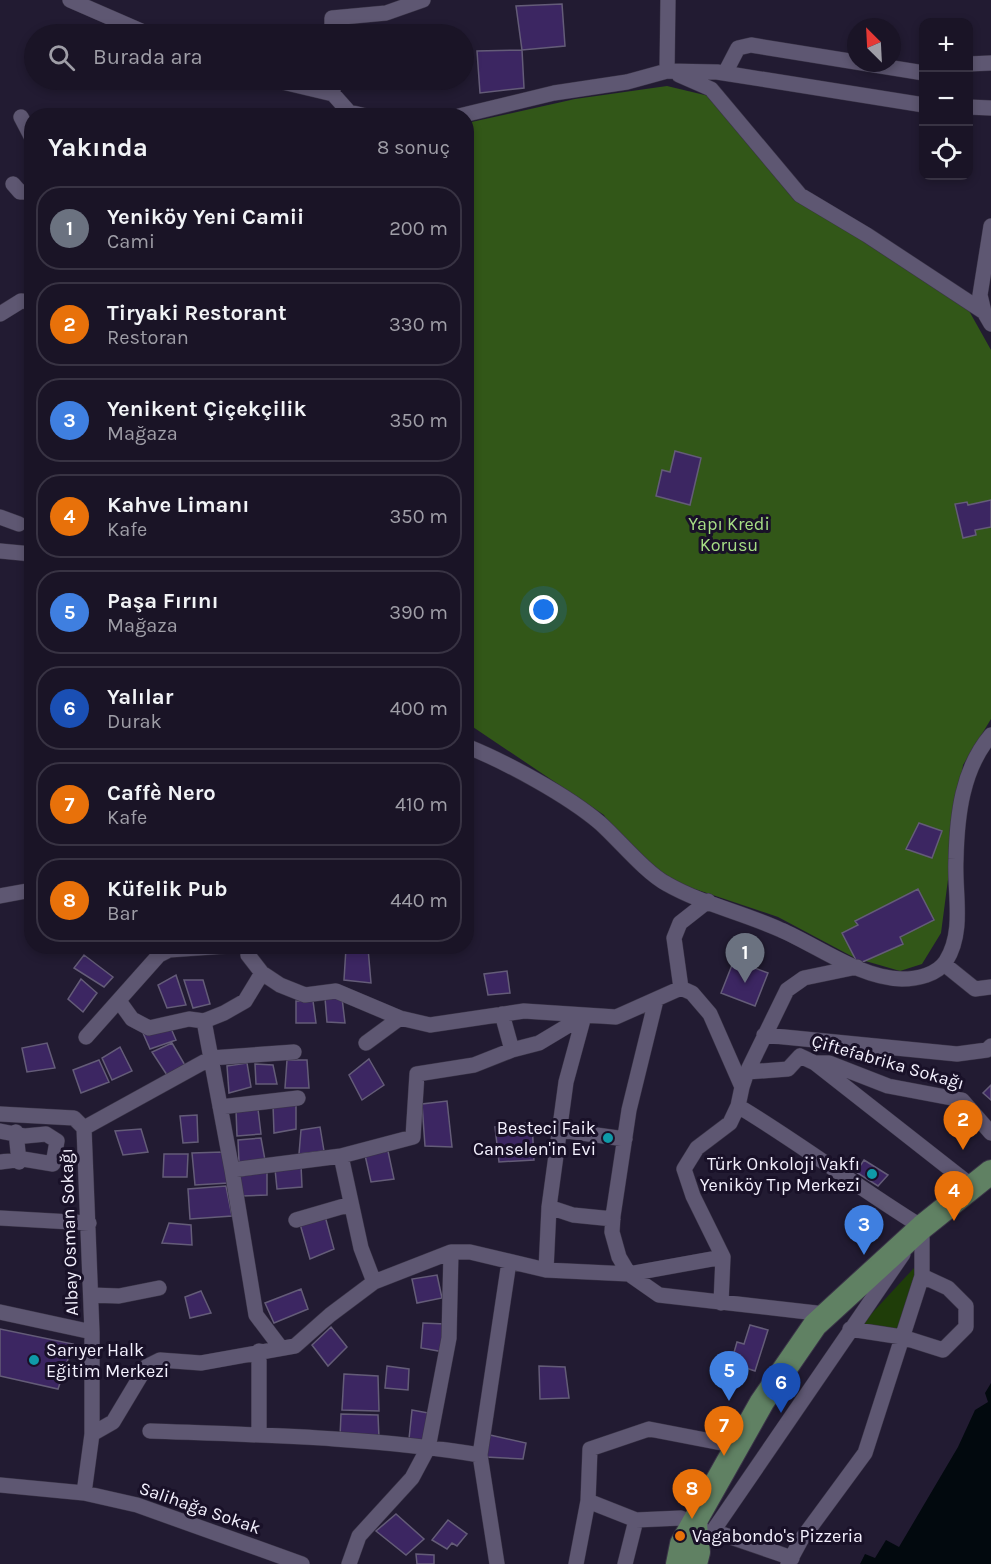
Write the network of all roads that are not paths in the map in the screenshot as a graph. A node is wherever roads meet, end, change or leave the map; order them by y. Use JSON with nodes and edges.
{"nodes":[{"id":1,"x":70,"y":0,"type":"edge"},
{"id":2,"x":423,"y":0,"type":"edge"},
{"id":3,"x":668,"y":0,"type":"edge"},
{"id":4,"x":125,"y":24,"type":"edge"},
{"id":5,"x":332,"y":24,"type":"edge"},
{"id":6,"x":991,"y":63,"type":"edge"},
{"id":7,"x":973,"y":64,"type":"edge"},
{"id":8,"x":669,"y":72,"type":"junction"},
{"id":9,"x":919,"y":72,"type":"edge"},
{"id":10,"x":725,"y":73,"type":"junction"},
{"id":11,"x":335,"y":90,"type":"edge"},
{"id":12,"x":919,"y":104,"type":"edge"},
{"id":13,"x":973,"y":107,"type":"edge"},
{"id":14,"x":346,"y":108,"type":"edge"},
{"id":15,"x":991,"y":108,"type":"edge"},
{"id":16,"x":474,"y":112,"type":"edge"},
{"id":17,"x":21,"y":117,"type":"dead end"},
{"id":18,"x":24,"y":123,"type":"edge"},
{"id":19,"x":13,"y":184,"type":"dead end"},
{"id":20,"x":24,"y":192,"type":"edge"},
{"id":21,"x":991,"y":226,"type":"edge"},
{"id":22,"x":24,"y":301,"type":"edge"},
{"id":23,"x":0,"y":314,"type":"edge"},
{"id":24,"x":989,"y":316,"type":"edge"},
{"id":25,"x":0,"y":517,"type":"edge"},
{"id":26,"x":19,"y":524,"type":"dead end"},
{"id":27,"x":0,"y":551,"type":"edge"},
{"id":28,"x":24,"y":553,"type":"edge"},
{"id":29,"x":989,"y":739,"type":"edge"},
{"id":30,"x":474,"y":750,"type":"edge"},
{"id":31,"x":24,"y":892,"type":"edge"},
{"id":32,"x":0,"y":896,"type":"edge"},
{"id":33,"x":708,"y":901,"type":"junction"},
{"id":34,"x":161,"y":954,"type":"edge"},
{"id":35,"x":251,"y":954,"type":"edge"},
{"id":36,"x":944,"y":964,"type":"junction"},
{"id":37,"x":857,"y":967,"type":"junction"},
{"id":38,"x":262,"y":974,"type":"junction"},
{"id":39,"x":991,"y":987,"type":"edge"},
{"id":40,"x":681,"y":988,"type":"junction"},
{"id":41,"x":656,"y":1000,"type":"junction"},
{"id":42,"x":119,"y":1001,"type":"junction"},
{"id":43,"x":502,"y":1014,"type":"junction"},
{"id":44,"x":584,"y":1016,"type":"junction"},
{"id":45,"x":400,"y":1018,"type":"junction"},
{"id":46,"x":204,"y":1021,"type":"junction"},
{"id":47,"x":764,"y":1035,"type":"junction"},
{"id":48,"x":86,"y":1037,"type":"dead end"},
{"id":49,"x":792,"y":1039,"type":"junction"},
{"id":50,"x":366,"y":1043,"type":"dead end"},
{"id":51,"x":991,"y":1046,"type":"edge"},
{"id":52,"x":512,"y":1050,"type":"junction"},
{"id":53,"x":294,"y":1052,"type":"dead end"},
{"id":54,"x":800,"y":1056,"type":"junction"},
{"id":55,"x":211,"y":1058,"type":"junction"},
{"id":56,"x":815,"y":1063,"type":"junction"},
{"id":57,"x":744,"y":1080,"type":"junction"},
{"id":58,"x":298,"y":1098,"type":"dead end"},
{"id":59,"x":738,"y":1106,"type":"junction"},
{"id":60,"x":220,"y":1107,"type":"junction"},
{"id":61,"x":0,"y":1114,"type":"edge"},
{"id":62,"x":58,"y":1117,"type":"junction"},
{"id":63,"x":84,"y":1128,"type":"junction"},
{"id":64,"x":560,"y":1130,"type":"junction"},
{"id":65,"x":8,"y":1132,"type":"edge"},
{"id":66,"x":991,"y":1133,"type":"edge"},
{"id":67,"x":38,"y":1134,"type":"junction"},
{"id":68,"x":625,"y":1139,"type":"junction"},
{"id":69,"x":57,"y":1141,"type":"junction"},
{"id":70,"x":341,"y":1155,"type":"junction"},
{"id":71,"x":19,"y":1161,"type":"junction"},
{"id":72,"x":0,"y":1162,"type":"edge"},
{"id":73,"x":36,"y":1162,"type":"junction"},
{"id":74,"x":232,"y":1170,"type":"junction"},
{"id":75,"x":982,"y":1179,"type":"edge"},
{"id":76,"x":351,"y":1204,"type":"junction"},
{"id":77,"x":549,"y":1207,"type":"junction"},
{"id":78,"x":0,"y":1218,"type":"edge"},
{"id":79,"x":613,"y":1219,"type":"junction"},
{"id":80,"x":296,"y":1220,"type":"dead end"},
{"id":81,"x":89,"y":1223,"type":"junction"},
{"id":82,"x":922,"y":1227,"type":"junction"},
{"id":83,"x":451,"y":1252,"type":"junction"},
{"id":84,"x":723,"y":1257,"type":"junction"},
{"id":85,"x":509,"y":1262,"type":"junction"},
{"id":86,"x":546,"y":1270,"type":"junction"},
{"id":87,"x":629,"y":1274,"type":"junction"},
{"id":88,"x":922,"y":1276,"type":"junction"},
{"id":89,"x":374,"y":1282,"type":"junction"},
{"id":90,"x":159,"y":1288,"type":"dead end"},
{"id":91,"x":91,"y":1295,"type":"junction"},
{"id":92,"x":721,"y":1303,"type":"junction"},
{"id":93,"x":0,"y":1312,"type":"edge"},
{"id":94,"x":825,"y":1314,"type":"junction"},
{"id":95,"x":850,"y":1329,"type":"junction"},
{"id":96,"x":92,"y":1332,"type":"junction"},
{"id":97,"x":902,"y":1337,"type":"junction"},
{"id":98,"x":281,"y":1348,"type":"junction"},
{"id":99,"x":259,"y":1351,"type":"junction"},
{"id":100,"x":150,"y":1431,"type":"dead end"},
{"id":101,"x":92,"y":1434,"type":"junction"},
{"id":102,"x":259,"y":1435,"type":"junction"},
{"id":103,"x":737,"y":1446,"type":"junction"},
{"id":104,"x":428,"y":1448,"type":"junction"},
{"id":105,"x":480,"y":1455,"type":"junction"},
{"id":106,"x":0,"y":1485,"type":"edge"},
{"id":107,"x":84,"y":1493,"type":"junction"},
{"id":108,"x":588,"y":1502,"type":"junction"},
{"id":109,"x":636,"y":1520,"type":"junction"},
{"id":110,"x":704,"y":1528,"type":"junction"},
{"id":111,"x":261,"y":1556,"type":"edge"},
{"id":112,"x":690,"y":1560,"type":"edge"},
{"id":113,"x":790,"y":1561,"type":"edge"},
{"id":114,"x":302,"y":1564,"type":"edge"},
{"id":115,"x":349,"y":1564,"type":"edge"},
{"id":116,"x":497,"y":1564,"type":"edge"},
{"id":117,"x":576,"y":1564,"type":"edge"},
{"id":118,"x":625,"y":1564,"type":"edge"}],
"edges":[{"from":1,"to":4,"type":"street"},
{"from":2,"to":5,"type":"street"},
{"from":3,"to":8,"type":"street"},
{"from":6,"to":7,"type":"street"},
{"from":8,"to":10,"type":"street"},
{"from":8,"to":16,"type":"street"},
{"from":8,"to":24,"type":"street"},
{"from":9,"to":10,"type":"street"},
{"from":10,"to":12,"type":"street"},
{"from":11,"to":14,"type":"street"},
{"from":13,"to":15,"type":"street"},
{"from":17,"to":18,"type":"street"},
{"from":19,"to":20,"type":"street"},
{"from":21,"to":24,"type":"street"},
{"from":22,"to":23,"type":"street"},
{"from":25,"to":26,"type":"street"},
{"from":27,"to":28,"type":"street"},
{"from":29,"to":36,"type":"street"},
{"from":30,"to":33,"type":"street"},
{"from":31,"to":32,"type":"street"},
{"from":33,"to":37,"type":"street"},
{"from":33,"to":40,"type":"street"},
{"from":34,"to":42,"type":"street"},
{"from":35,"to":38,"type":"street"},
{"from":36,"to":37,"type":"street"},
{"from":36,"to":39,"type":"street"},
{"from":37,"to":47,"type":"street"},
{"from":38,"to":45,"type":"street"},
{"from":38,"to":46,"type":"street"},
{"from":40,"to":41,"type":"street"},
{"from":40,"to":57,"type":"street"},
{"from":41,"to":44,"type":"street"},
{"from":41,"to":68,"type":"street"},
{"from":42,"to":46,"type":"street"},
{"from":42,"to":48,"type":"street"},
{"from":43,"to":44,"type":"street"},
{"from":43,"to":45,"type":"street"},
{"from":43,"to":52,"type":"street"},
{"from":44,"to":52,"type":"street"},
{"from":44,"to":64,"type":"street"},
{"from":45,"to":50,"type":"street"},
{"from":46,"to":55,"type":"street"},
{"from":47,"to":49,"type":"street"},
{"from":47,"to":57,"type":"street"},
{"from":49,"to":51,"type":"street"},
{"from":49,"to":54,"type":"street"},
{"from":52,"to":70,"type":"street"},
{"from":53,"to":55,"type":"street"},
{"from":54,"to":56,"type":"street","name":"Çiftefabrika Sokağı"},
{"from":54,"to":57,"type":"street","name":"Çiftefabrika Sokağı"},
{"from":55,"to":60,"type":"street"},
{"from":55,"to":63,"type":"street"},
{"from":56,"to":66,"type":"street","name":"Çiftefabrika Sokağı"},
{"from":56,"to":75,"type":"street"},
{"from":57,"to":59,"type":"street"},
{"from":58,"to":60,"type":"street"},
{"from":59,"to":82,"type":"street"},
{"from":59,"to":84,"type":"street"},
{"from":60,"to":74,"type":"street"},
{"from":61,"to":62,"type":"street","name":"Albay Osman Sokağı"},
{"from":62,"to":63,"type":"street","name":"Albay Osman Sokağı"},
{"from":62,"to":69,"type":"street"},
{"from":63,"to":81,"type":"street","name":"Albay Osman Sokağı"},
{"from":64,"to":68,"type":"street"},
{"from":64,"to":77,"type":"street"},
{"from":65,"to":67,"type":"street"},
{"from":65,"to":71,"type":"street"},
{"from":67,"to":69,"type":"street"},
{"from":67,"to":73,"type":"street"},
{"from":68,"to":79,"type":"street"},
{"from":69,"to":73,"type":"street"},
{"from":70,"to":74,"type":"street"},
{"from":70,"to":76,"type":"street"},
{"from":71,"to":72,"type":"street"},
{"from":71,"to":73,"type":"street"},
{"from":74,"to":98,"type":"street"},
{"from":75,"to":82,"type":"main road"},
{"from":76,"to":80,"type":"street"},
{"from":76,"to":89,"type":"street"},
{"from":77,"to":79,"type":"street"},
{"from":77,"to":86,"type":"street"},
{"from":78,"to":81,"type":"street"},
{"from":79,"to":87,"type":"street"},
{"from":81,"to":91,"type":"street","name":"Albay Osman Sokağı"},
{"from":82,"to":88,"type":"street"},
{"from":82,"to":94,"type":"main road"},
{"from":82,"to":95,"type":"street"},
{"from":83,"to":85,"type":"street"},
{"from":83,"to":89,"type":"street"},
{"from":83,"to":104,"type":"street"},
{"from":84,"to":87,"type":"street"},
{"from":84,"to":92,"type":"street"},
{"from":85,"to":86,"type":"street"},
{"from":85,"to":105,"type":"street"},
{"from":86,"to":87,"type":"street"},
{"from":87,"to":92,"type":"street"},
{"from":88,"to":97,"type":"street"},
{"from":88,"to":97,"type":"street"},
{"from":89,"to":98,"type":"street"},
{"from":90,"to":91,"type":"street"},
{"from":91,"to":96,"type":"street","name":"Albay Osman Sokağı"},
{"from":92,"to":94,"type":"street"},
{"from":93,"to":96,"type":"street"},
{"from":94,"to":103,"type":"main road"},
{"from":95,"to":97,"type":"street"},
{"from":95,"to":110,"type":"street"},
{"from":96,"to":101,"type":"street","name":"Albay Osman Sokağı"},
{"from":97,"to":113,"type":"street"},
{"from":98,"to":99,"type":"street"},
{"from":99,"to":101,"type":"street"},
{"from":99,"to":102,"type":"street"},
{"from":100,"to":102,"type":"street"},
{"from":101,"to":107,"type":"street","name":"Albay Osman Sokağı"},
{"from":102,"to":104,"type":"street"},
{"from":103,"to":108,"type":"street"},
{"from":103,"to":110,"type":"main road"},
{"from":104,"to":105,"type":"street"},
{"from":104,"to":115,"type":"street"},
{"from":105,"to":116,"type":"street"},
{"from":106,"to":107,"type":"street","name":"Salihağa Sokak"},
{"from":107,"to":111,"type":"street","name":"Salihağa Sokak"},
{"from":108,"to":109,"type":"street"},
{"from":108,"to":117,"type":"street"},
{"from":109,"to":110,"type":"street"},
{"from":109,"to":118,"type":"street"},
{"from":110,"to":112,"type":"main road"},
{"from":110,"to":113,"type":"street"},
{"from":111,"to":114,"type":"street","name":"Salihağa Sokak"}]}
